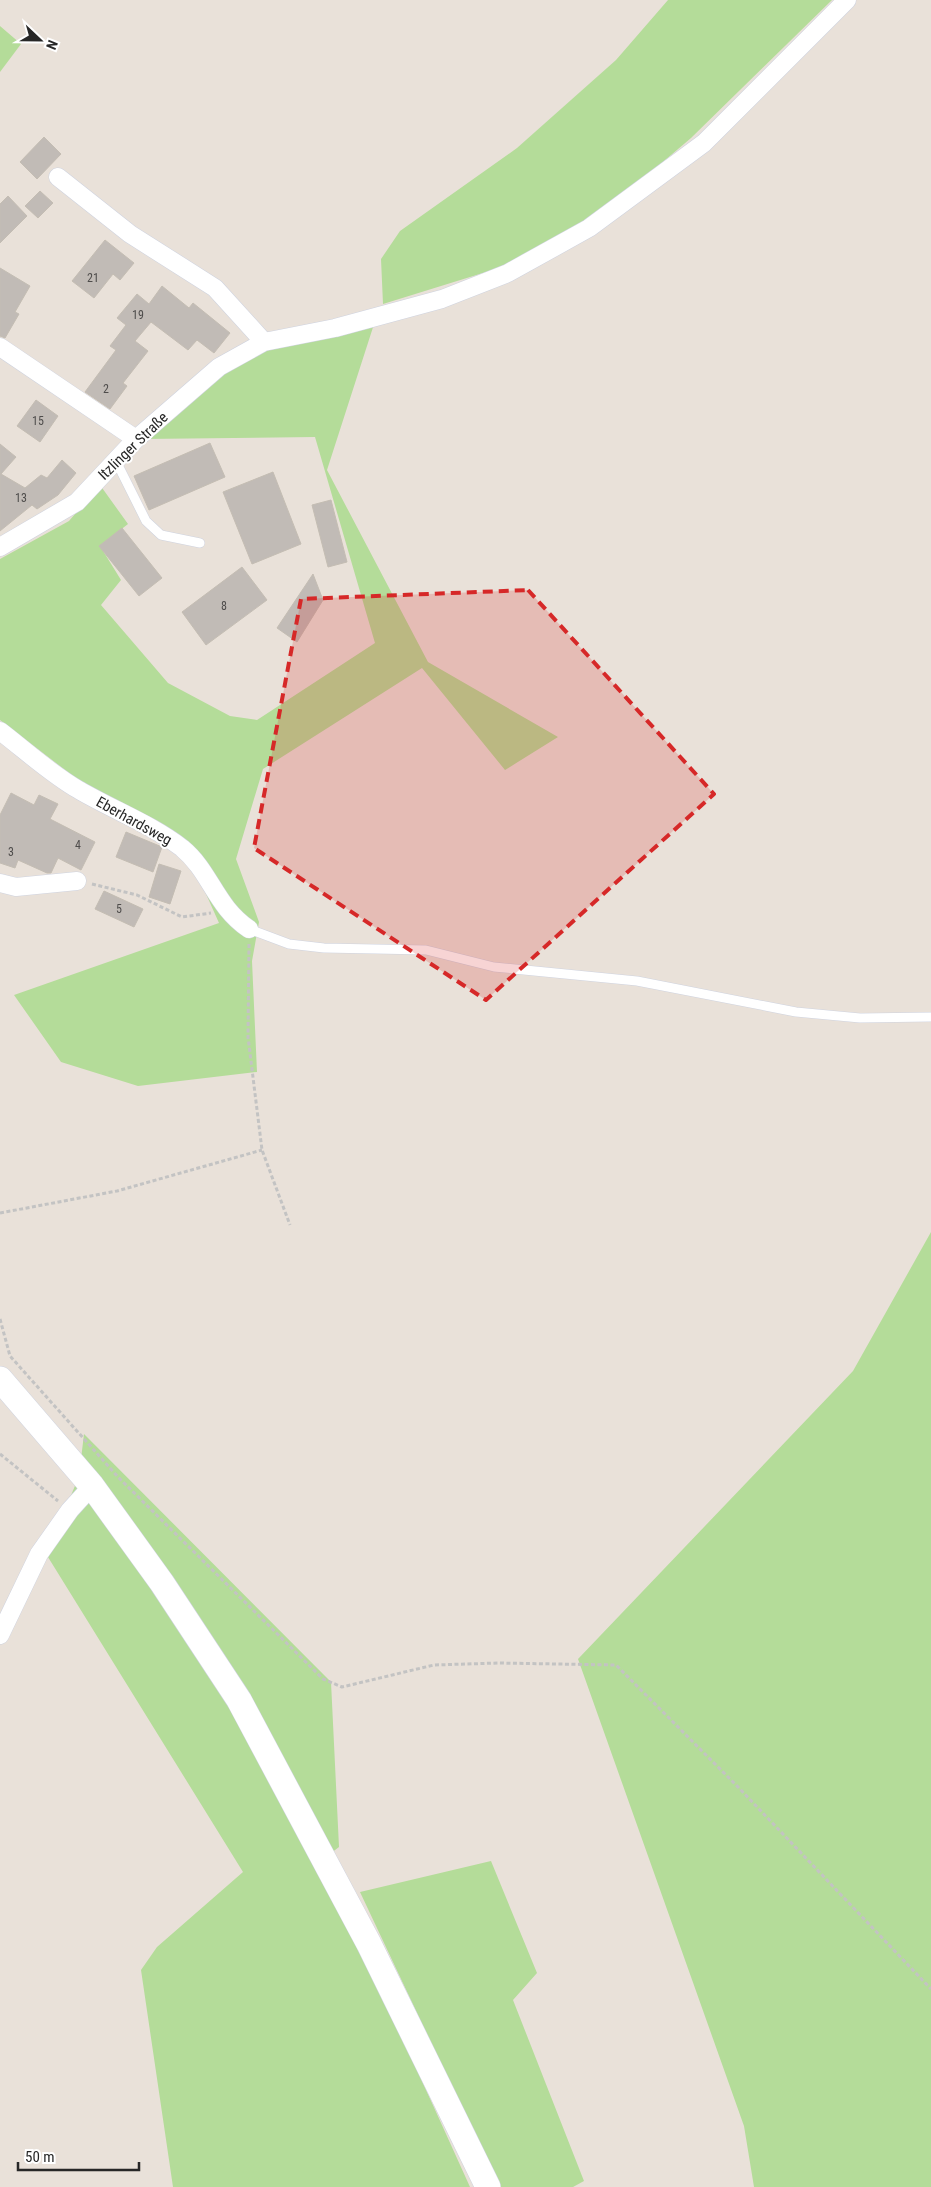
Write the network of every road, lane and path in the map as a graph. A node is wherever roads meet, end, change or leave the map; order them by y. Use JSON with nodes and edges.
{"nodes":[{"id":1,"x":847,"y":0,"type":"edge"},
{"id":2,"x":58,"y":177,"type":"dead end"},
{"id":3,"x":264,"y":342,"type":"junction"},
{"id":4,"x":0,"y":347,"type":"edge"},
{"id":5,"x":136,"y":439,"type":"junction"},
{"id":6,"x":116,"y":460,"type":"junction"},
{"id":7,"x":200,"y":543,"type":"dead end"},
{"id":8,"x":0,"y":547,"type":"edge"},
{"id":9,"x":0,"y":731,"type":"edge"},
{"id":10,"x":77,"y":881,"type":"joint"},
{"id":11,"x":0,"y":883,"type":"edge"},
{"id":12,"x":227,"y":911,"type":"junction"},
{"id":13,"x":249,"y":929,"type":"junction"},
{"id":14,"x":931,"y":1017,"type":"edge"},
{"id":15,"x":262,"y":1150,"type":"junction"},
{"id":16,"x":0,"y":1213,"type":"edge"},
{"id":17,"x":290,"y":1225,"type":"dead end"},
{"id":18,"x":0,"y":1319,"type":"edge"},
{"id":19,"x":0,"y":1379,"type":"edge"},
{"id":20,"x":0,"y":1454,"type":"edge"},
{"id":21,"x":92,"y":1486,"type":"junction"},
{"id":22,"x":70,"y":1510,"type":"junction"},
{"id":23,"x":0,"y":1635,"type":"edge"},
{"id":24,"x":931,"y":1989,"type":"edge"},
{"id":25,"x":488,"y":2187,"type":"edge"}],
"edges":[{"from":1,"to":3,"type":"street","name":"Itzlinger Straße"},
{"from":2,"to":3,"type":"street"},
{"from":3,"to":5,"type":"street","name":"Itzlinger Straße"},
{"from":4,"to":5,"type":"street"},
{"from":5,"to":6,"type":"street","name":"Itzlinger Straße"},
{"from":6,"to":7,"type":"lane"},
{"from":6,"to":8,"type":"street","name":"Itzlinger Straße"},
{"from":9,"to":12,"type":"street","name":"Eberhardsweg"},
{"from":10,"to":11,"type":"street"},
{"from":10,"to":12,"type":"path"},
{"from":12,"to":13,"type":"street","name":"Eberhardsweg"},
{"from":13,"to":14,"type":"lane"},
{"from":13,"to":15,"type":"path"},
{"from":15,"to":16,"type":"path"},
{"from":15,"to":17,"type":"path"},
{"from":18,"to":24,"type":"path"},
{"from":19,"to":21,"type":"main road"},
{"from":20,"to":22,"type":"path"},
{"from":21,"to":22,"type":"street"},
{"from":21,"to":25,"type":"main road"},
{"from":22,"to":23,"type":"street"}]}
